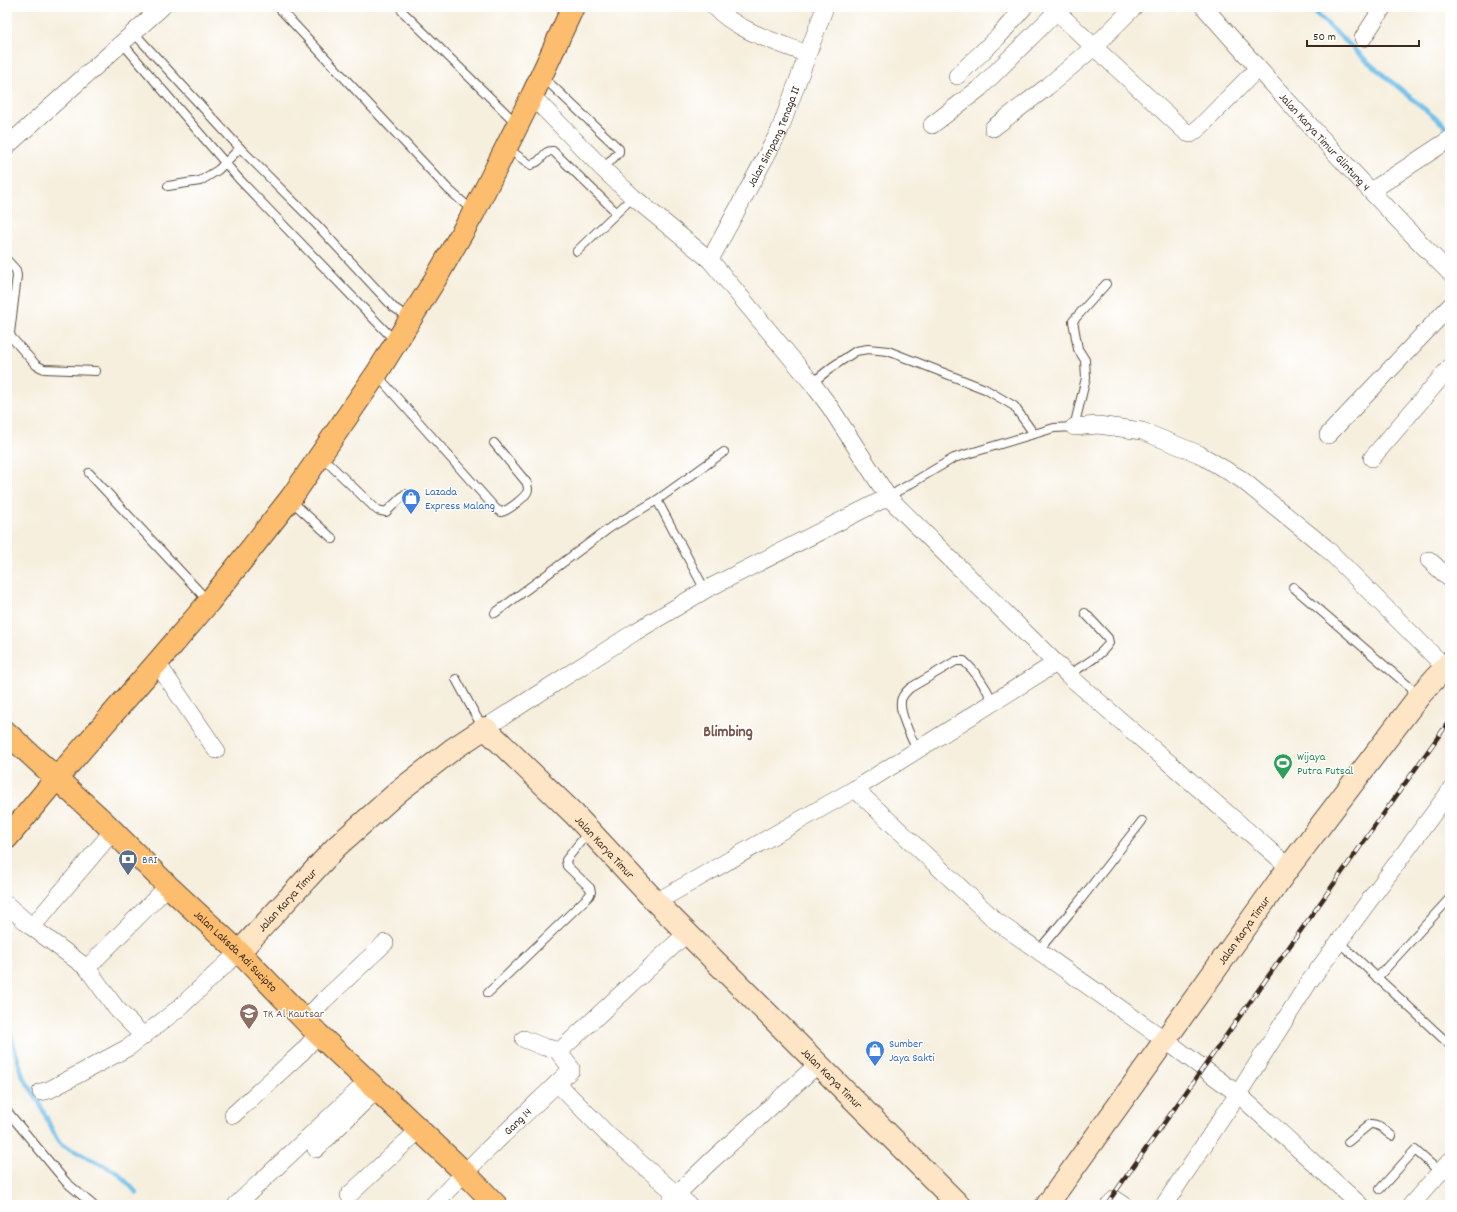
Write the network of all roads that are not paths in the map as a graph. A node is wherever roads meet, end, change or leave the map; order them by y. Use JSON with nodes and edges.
{"nodes":[{"id":1,"x":162,"y":7,"type":"edge"},
{"id":2,"x":573,"y":7,"type":"edge"},
{"id":3,"x":715,"y":7,"type":"edge"},
{"id":4,"x":825,"y":7,"type":"edge"},
{"id":5,"x":1024,"y":7,"type":"edge"},
{"id":6,"x":1134,"y":7,"type":"edge"},
{"id":7,"x":1204,"y":7,"type":"edge"},
{"id":8,"x":1383,"y":7,"type":"edge"},
{"id":9,"x":280,"y":8,"type":"dead end"},
{"id":10,"x":1054,"y":9,"type":"edge"},
{"id":11,"x":402,"y":11,"type":"dead end"},
{"id":12,"x":128,"y":38,"type":"junction"},
{"id":13,"x":1363,"y":38,"type":"dead end"},
{"id":14,"x":1094,"y":47,"type":"junction"},
{"id":15,"x":807,"y":54,"type":"junction"},
{"id":16,"x":1258,"y":68,"type":"junction"},
{"id":17,"x":542,"y":76,"type":"junction"},
{"id":18,"x":957,"y":76,"type":"dead end"},
{"id":19,"x":532,"y":96,"type":"junction"},
{"id":20,"x":518,"y":125,"type":"junction"},
{"id":21,"x":932,"y":125,"type":"dead end"},
{"id":22,"x":993,"y":128,"type":"dead end"},
{"id":23,"x":1450,"y":139,"type":"edge"},
{"id":24,"x":7,"y":146,"type":"edge"},
{"id":25,"x":240,"y":148,"type":"junction"},
{"id":26,"x":507,"y":148,"type":"junction"},
{"id":27,"x":225,"y":162,"type":"junction"},
{"id":28,"x":603,"y":169,"type":"junction"},
{"id":29,"x":168,"y":186,"type":"dead end"},
{"id":30,"x":1371,"y":191,"type":"junction"},
{"id":31,"x":633,"y":197,"type":"junction"},
{"id":32,"x":474,"y":212,"type":"junction"},
{"id":33,"x":616,"y":212,"type":"junction"},
{"id":34,"x":577,"y":251,"type":"dead end"},
{"id":35,"x":7,"y":260,"type":"edge"},
{"id":36,"x":710,"y":260,"type":"junction"},
{"id":37,"x":1450,"y":273,"type":"edge"},
{"id":38,"x":1106,"y":284,"type":"dead end"},
{"id":39,"x":1450,"y":306,"type":"edge"},
{"id":40,"x":411,"y":319,"type":"junction"},
{"id":41,"x":396,"y":342,"type":"junction"},
{"id":42,"x":1450,"y":367,"type":"edge"},
{"id":43,"x":96,"y":371,"type":"dead end"},
{"id":44,"x":377,"y":373,"type":"junction"},
{"id":45,"x":812,"y":384,"type":"junction"},
{"id":46,"x":1074,"y":427,"type":"junction"},
{"id":47,"x":1034,"y":434,"type":"junction"},
{"id":48,"x":1328,"y":436,"type":"dead end"},
{"id":49,"x":494,"y":443,"type":"dead end"},
{"id":50,"x":724,"y":452,"type":"dead end"},
{"id":51,"x":323,"y":453,"type":"junction"},
{"id":52,"x":1372,"y":458,"type":"dead end"},
{"id":53,"x":89,"y":473,"type":"dead end"},
{"id":54,"x":405,"y":494,"type":"dead end"},
{"id":55,"x":888,"y":496,"type":"junction"},
{"id":56,"x":291,"y":498,"type":"junction"},
{"id":57,"x":657,"y":500,"type":"junction"},
{"id":58,"x":333,"y":539,"type":"dead end"},
{"id":59,"x":1429,"y":560,"type":"dead end"},
{"id":60,"x":1450,"y":580,"type":"edge"},
{"id":61,"x":1293,"y":587,"type":"dead end"},
{"id":62,"x":705,"y":590,"type":"junction"},
{"id":63,"x":209,"y":602,"type":"junction"},
{"id":64,"x":495,"y":613,"type":"dead end"},
{"id":65,"x":1085,"y":613,"type":"dead end"},
{"id":66,"x":158,"y":663,"type":"junction"},
{"id":67,"x":1056,"y":663,"type":"junction"},
{"id":68,"x":1448,"y":664,"type":"edge"},
{"id":69,"x":1068,"y":675,"type":"junction"},
{"id":70,"x":456,"y":679,"type":"dead end"},
{"id":71,"x":1420,"y":695,"type":"junction"},
{"id":72,"x":993,"y":702,"type":"junction"},
{"id":73,"x":485,"y":728,"type":"junction"},
{"id":74,"x":7,"y":733,"type":"edge"},
{"id":75,"x":216,"y":750,"type":"dead end"},
{"id":76,"x":917,"y":750,"type":"junction"},
{"id":77,"x":56,"y":779,"type":"junction"},
{"id":78,"x":855,"y":789,"type":"junction"},
{"id":79,"x":1450,"y":791,"type":"edge"},
{"id":80,"x":1142,"y":821,"type":"dead end"},
{"id":81,"x":113,"y":831,"type":"junction"},
{"id":82,"x":589,"y":831,"type":"junction"},
{"id":83,"x":7,"y":838,"type":"edge"},
{"id":84,"x":1289,"y":867,"type":"junction"},
{"id":85,"x":168,"y":886,"type":"junction"},
{"id":86,"x":1450,"y":898,"type":"edge"},
{"id":87,"x":656,"y":902,"type":"junction"},
{"id":88,"x":7,"y":905,"type":"edge"},
{"id":89,"x":32,"y":927,"type":"junction"},
{"id":90,"x":687,"y":933,"type":"junction"},
{"id":91,"x":1339,"y":942,"type":"junction"},
{"id":92,"x":385,"y":943,"type":"dead end"},
{"id":93,"x":1038,"y":951,"type":"junction"},
{"id":94,"x":240,"y":952,"type":"junction"},
{"id":95,"x":87,"y":968,"type":"junction"},
{"id":96,"x":1377,"y":978,"type":"junction"},
{"id":97,"x":488,"y":993,"type":"dead end"},
{"id":98,"x":312,"y":1027,"type":"junction"},
{"id":99,"x":143,"y":1036,"type":"junction"},
{"id":100,"x":524,"y":1039,"type":"dead end"},
{"id":101,"x":1165,"y":1040,"type":"junction"},
{"id":102,"x":1450,"y":1044,"type":"edge"},
{"id":103,"x":561,"y":1051,"type":"junction"},
{"id":104,"x":818,"y":1064,"type":"junction"},
{"id":105,"x":557,"y":1083,"type":"junction"},
{"id":106,"x":372,"y":1086,"type":"junction"},
{"id":107,"x":41,"y":1092,"type":"dead end"},
{"id":108,"x":1238,"y":1094,"type":"junction"},
{"id":109,"x":7,"y":1111,"type":"edge"},
{"id":110,"x":233,"y":1115,"type":"dead end"},
{"id":111,"x":419,"y":1130,"type":"junction"},
{"id":112,"x":1392,"y":1136,"type":"dead end"},
{"id":113,"x":1348,"y":1142,"type":"dead end"},
{"id":114,"x":316,"y":1149,"type":"dead end"},
{"id":115,"x":1445,"y":1166,"type":"edge"},
{"id":116,"x":465,"y":1173,"type":"junction"},
{"id":117,"x":1380,"y":1189,"type":"dead end"},
{"id":118,"x":349,"y":1195,"type":"dead end"},
{"id":119,"x":678,"y":1201,"type":"edge"},
{"id":120,"x":93,"y":1205,"type":"edge"},
{"id":121,"x":236,"y":1205,"type":"edge"},
{"id":122,"x":433,"y":1205,"type":"edge"},
{"id":123,"x":496,"y":1205,"type":"edge"},
{"id":124,"x":959,"y":1205,"type":"edge"},
{"id":125,"x":1047,"y":1205,"type":"edge"},
{"id":126,"x":1109,"y":1205,"type":"edge"},
{"id":127,"x":1124,"y":1205,"type":"edge"},
{"id":128,"x":1164,"y":1205,"type":"edge"},
{"id":129,"x":1360,"y":1205,"type":"edge"},
{"id":130,"x":1411,"y":1205,"type":"edge"}],
"edges":[{"from":1,"to":12,"type":"street"},
{"from":2,"to":17,"type":"main road"},
{"from":3,"to":15,"type":"street"},
{"from":4,"to":15,"type":"street","name":"Jalan Simpang Tenaga II"},
{"from":5,"to":18,"type":"street"},
{"from":6,"to":14,"type":"street"},
{"from":7,"to":16,"type":"street","name":"Jalan Karya Timur Glintung 4"},
{"from":8,"to":13,"type":"street"},
{"from":9,"to":32,"type":"lane"},
{"from":10,"to":14,"type":"street"},
{"from":10,"to":21,"type":"street"},
{"from":11,"to":20,"type":"lane"},
{"from":12,"to":24,"type":"street"},
{"from":12,"to":25,"type":"lane"},
{"from":12,"to":27,"type":"lane"},
{"from":14,"to":16,"type":"street"},
{"from":14,"to":22,"type":"street"},
{"from":15,"to":36,"type":"street","name":"Jalan Simpang Tenaga II"},
{"from":16,"to":30,"type":"street","name":"Jalan Karya Timur Glintung 4"},
{"from":17,"to":19,"type":"main road"},
{"from":17,"to":28,"type":"lane"},
{"from":19,"to":20,"type":"main road"},
{"from":19,"to":28,"type":"street"},
{"from":20,"to":26,"type":"main road"},
{"from":23,"to":30,"type":"street"},
{"from":25,"to":27,"type":"lane"},
{"from":25,"to":40,"type":"lane"},
{"from":26,"to":32,"type":"main road"},
{"from":26,"to":33,"type":"lane"},
{"from":27,"to":29,"type":"lane"},
{"from":27,"to":41,"type":"lane"},
{"from":28,"to":31,"type":"street"},
{"from":30,"to":37,"type":"street","name":"Jalan Karya Timur Glintung 4"},
{"from":31,"to":33,"type":"lane"},
{"from":31,"to":36,"type":"street"},
{"from":32,"to":40,"type":"main road"},
{"from":33,"to":34,"type":"lane"},
{"from":35,"to":43,"type":"lane"},
{"from":36,"to":45,"type":"street"},
{"from":38,"to":46,"type":"lane"},
{"from":39,"to":48,"type":"street"},
{"from":40,"to":41,"type":"main road"},
{"from":41,"to":44,"type":"main road"},
{"from":42,"to":52,"type":"street"},
{"from":44,"to":49,"type":"lane"},
{"from":44,"to":51,"type":"main road"},
{"from":45,"to":47,"type":"lane"},
{"from":45,"to":55,"type":"street"},
{"from":46,"to":47,"type":"lane"},
{"from":46,"to":68,"type":"street"},
{"from":47,"to":55,"type":"lane"},
{"from":50,"to":57,"type":"lane"},
{"from":51,"to":54,"type":"lane"},
{"from":51,"to":56,"type":"main road"},
{"from":53,"to":63,"type":"lane"},
{"from":55,"to":62,"type":"street"},
{"from":55,"to":67,"type":"street"},
{"from":56,"to":58,"type":"lane"},
{"from":56,"to":63,"type":"main road"},
{"from":57,"to":62,"type":"lane"},
{"from":57,"to":64,"type":"lane"},
{"from":59,"to":60,"type":"street"},
{"from":61,"to":71,"type":"lane"},
{"from":62,"to":73,"type":"street"},
{"from":63,"to":66,"type":"main road"},
{"from":65,"to":69,"type":"lane"},
{"from":66,"to":75,"type":"street"},
{"from":66,"to":77,"type":"main road"},
{"from":67,"to":69,"type":"street"},
{"from":67,"to":72,"type":"street"},
{"from":68,"to":71,"type":"street","name":"Jalan Karya Timur"},
{"from":69,"to":84,"type":"street"},
{"from":70,"to":73,"type":"lane"},
{"from":71,"to":84,"type":"street","name":"Jalan Karya Timur"},
{"from":72,"to":76,"type":"street"},
{"from":72,"to":76,"type":"lane"},
{"from":73,"to":82,"type":"street","name":"Jalan Karya Timur"},
{"from":73,"to":94,"type":"street","name":"Jalan Karya Timur"},
{"from":74,"to":77,"type":"main road","name":"Jalan Laksda Adi Sucipto"},
{"from":76,"to":78,"type":"street"},
{"from":77,"to":81,"type":"main road","name":"Jalan Laksda Adi Sucipto"},
{"from":77,"to":83,"type":"main road"},
{"from":78,"to":87,"type":"street"},
{"from":78,"to":93,"type":"street"},
{"from":79,"to":91,"type":"street"},
{"from":80,"to":93,"type":"lane"},
{"from":81,"to":85,"type":"main road","name":"Jalan Laksda Adi Sucipto"},
{"from":81,"to":89,"type":"street"},
{"from":82,"to":87,"type":"street","name":"Jalan Karya Timur"},
{"from":82,"to":97,"type":"lane"},
{"from":84,"to":101,"type":"street","name":"Jalan Karya Timur"},
{"from":85,"to":94,"type":"main road","name":"Jalan Laksda Adi Sucipto"},
{"from":85,"to":95,"type":"street"},
{"from":86,"to":96,"type":"lane"},
{"from":87,"to":90,"type":"street","name":"Jalan Karya Timur"},
{"from":88,"to":89,"type":"street"},
{"from":89,"to":95,"type":"street"},
{"from":90,"to":103,"type":"street"},
{"from":90,"to":104,"type":"street","name":"Jalan Karya Timur"},
{"from":91,"to":96,"type":"lane"},
{"from":91,"to":108,"type":"street"},
{"from":92,"to":98,"type":"street"},
{"from":93,"to":101,"type":"street"},
{"from":94,"to":98,"type":"main road","name":"Jalan Laksda Adi Sucipto"},
{"from":94,"to":99,"type":"street"},
{"from":95,"to":99,"type":"street"},
{"from":96,"to":102,"type":"lane"},
{"from":98,"to":106,"type":"main road","name":"Jalan Laksda Adi Sucipto"},
{"from":98,"to":110,"type":"street"},
{"from":99,"to":107,"type":"street"},
{"from":100,"to":103,"type":"street"},
{"from":101,"to":108,"type":"street"},
{"from":101,"to":125,"type":"street","name":"Jalan Karya Timur"},
{"from":103,"to":105,"type":"street","name":"Gang 14"},
{"from":104,"to":119,"type":"street"},
{"from":104,"to":124,"type":"street","name":"Jalan Karya Timur"},
{"from":105,"to":116,"type":"street","name":"Gang 14"},
{"from":105,"to":119,"type":"street"},
{"from":106,"to":111,"type":"main road","name":"Jalan Laksda Adi Sucipto"},
{"from":106,"to":114,"type":"street"},
{"from":106,"to":121,"type":"street"},
{"from":108,"to":128,"type":"street"},
{"from":108,"to":129,"type":"street"},
{"from":109,"to":120,"type":"lane"},
{"from":111,"to":116,"type":"main road","name":"Jalan Laksda Adi Sucipto"},
{"from":111,"to":118,"type":"street"},
{"from":112,"to":113,"type":"lane"},
{"from":115,"to":117,"type":"lane"},
{"from":115,"to":130,"type":"street"},
{"from":116,"to":122,"type":"street","name":"Gang 14"},
{"from":116,"to":123,"type":"main road","name":"Jalan Laksda Adi Sucipto"},
{"from":126,"to":127,"type":"street"}]}
